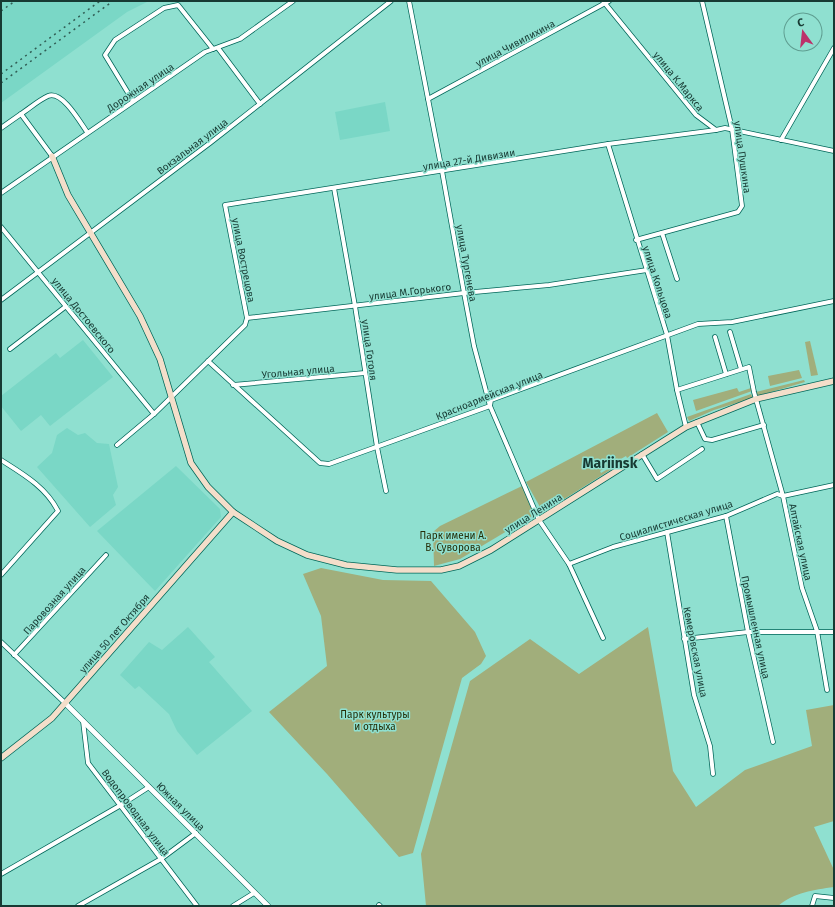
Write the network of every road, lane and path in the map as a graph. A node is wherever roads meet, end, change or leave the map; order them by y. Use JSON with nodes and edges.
{"nodes":[{"id":1,"x":293,"y":1,"type":"edge"},
{"id":2,"x":391,"y":1,"type":"edge"},
{"id":3,"x":409,"y":1,"type":"edge"},
{"id":4,"x":702,"y":1,"type":"edge"},
{"id":5,"x":606,"y":2,"type":"edge"},
{"id":6,"x":216,"y":48,"type":"junction"},
{"id":7,"x":834,"y":48,"type":"edge"},
{"id":8,"x":428,"y":98,"type":"junction"},
{"id":9,"x":133,"y":101,"type":"junction"},
{"id":10,"x":260,"y":104,"type":"junction"},
{"id":11,"x":21,"y":114,"type":"junction"},
{"id":12,"x":1,"y":128,"type":"edge"},
{"id":13,"x":732,"y":129,"type":"junction"},
{"id":14,"x":716,"y":130,"type":"junction"},
{"id":15,"x":87,"y":132,"type":"junction"},
{"id":16,"x":781,"y":140,"type":"junction"},
{"id":17,"x":608,"y":144,"type":"junction"},
{"id":18,"x":834,"y":151,"type":"edge"},
{"id":19,"x":52,"y":156,"type":"junction"},
{"id":20,"x":442,"y":171,"type":"junction"},
{"id":21,"x":334,"y":188,"type":"junction"},
{"id":22,"x":1,"y":193,"type":"edge"},
{"id":23,"x":226,"y":205,"type":"joint"},
{"id":24,"x":1,"y":227,"type":"edge"},
{"id":25,"x":662,"y":232,"type":"junction"},
{"id":26,"x":90,"y":234,"type":"junction"},
{"id":27,"x":636,"y":240,"type":"junction"},
{"id":28,"x":647,"y":270,"type":"junction"},
{"id":29,"x":39,"y":272,"type":"junction"},
{"id":30,"x":677,"y":279,"type":"dead end"},
{"id":31,"x":464,"y":293,"type":"junction"},
{"id":32,"x":1,"y":300,"type":"edge"},
{"id":33,"x":834,"y":301,"type":"edge"},
{"id":34,"x":355,"y":306,"type":"junction"},
{"id":35,"x":65,"y":307,"type":"junction"},
{"id":36,"x":247,"y":318,"type":"junction"},
{"id":37,"x":730,"y":332,"type":"dead end"},
{"id":38,"x":667,"y":335,"type":"junction"},
{"id":39,"x":715,"y":337,"type":"dead end"},
{"id":40,"x":10,"y":348,"type":"dead end"},
{"id":41,"x":208,"y":361,"type":"junction"},
{"id":42,"x":741,"y":369,"type":"junction"},
{"id":43,"x":365,"y":373,"type":"junction"},
{"id":44,"x":726,"y":374,"type":"junction"},
{"id":45,"x":834,"y":381,"type":"edge"},
{"id":46,"x":234,"y":385,"type":"junction"},
{"id":47,"x":677,"y":390,"type":"junction"},
{"id":48,"x":172,"y":397,"type":"junction"},
{"id":49,"x":756,"y":399,"type":"junction"},
{"id":50,"x":490,"y":406,"type":"junction"},
{"id":51,"x":154,"y":414,"type":"junction"},
{"id":52,"x":697,"y":422,"type":"junction"},
{"id":53,"x":764,"y":425,"type":"junction"},
{"id":54,"x":686,"y":427,"type":"junction"},
{"id":55,"x":117,"y":445,"type":"dead end"},
{"id":56,"x":377,"y":447,"type":"junction"},
{"id":57,"x":702,"y":449,"type":"dead end"},
{"id":58,"x":642,"y":454,"type":"junction"},
{"id":59,"x":1,"y":460,"type":"edge"},
{"id":60,"x":834,"y":485,"type":"edge"},
{"id":61,"x":386,"y":490,"type":"dead end"},
{"id":62,"x":783,"y":496,"type":"junction"},
{"id":63,"x":233,"y":512,"type":"junction"},
{"id":64,"x":726,"y":516,"type":"junction"},
{"id":65,"x":540,"y":520,"type":"junction"},
{"id":66,"x":667,"y":532,"type":"junction"},
{"id":67,"x":106,"y":555,"type":"dead end"},
{"id":68,"x":569,"y":564,"type":"junction"},
{"id":69,"x":1,"y":575,"type":"edge"},
{"id":70,"x":817,"y":631,"type":"junction"},
{"id":71,"x":748,"y":632,"type":"junction"},
{"id":72,"x":834,"y":632,"type":"edge"},
{"id":73,"x":603,"y":638,"type":"dead end"},
{"id":74,"x":684,"y":639,"type":"junction"},
{"id":75,"x":1,"y":642,"type":"edge"},
{"id":76,"x":14,"y":655,"type":"junction"},
{"id":77,"x":827,"y":690,"type":"dead end"},
{"id":78,"x":65,"y":703,"type":"junction"},
{"id":79,"x":83,"y":719,"type":"junction"},
{"id":80,"x":773,"y":742,"type":"dead end"},
{"id":81,"x":1,"y":758,"type":"edge"},
{"id":82,"x":713,"y":774,"type":"dead end"},
{"id":83,"x":149,"y":787,"type":"junction"},
{"id":84,"x":121,"y":805,"type":"junction"},
{"id":85,"x":196,"y":833,"type":"junction"},
{"id":86,"x":161,"y":859,"type":"junction"},
{"id":87,"x":1,"y":874,"type":"edge"},
{"id":88,"x":254,"y":893,"type":"junction"},
{"id":89,"x":834,"y":898,"type":"edge"},
{"id":90,"x":268,"y":905,"type":"edge"},
{"id":91,"x":78,"y":906,"type":"edge"},
{"id":92,"x":197,"y":906,"type":"edge"},
{"id":93,"x":233,"y":906,"type":"edge"},
{"id":94,"x":812,"y":906,"type":"edge"}],
"edges":[{"from":1,"to":6,"type":"street","name":"Дорожная улица"},
{"from":2,"to":10,"type":"street","name":"Вокзальная улица"},
{"from":3,"to":8,"type":"street","name":"улица Тургенева"},
{"from":4,"to":13,"type":"street","name":"улица Пушкина"},
{"from":5,"to":8,"type":"street","name":"улица Чивилихина"},
{"from":5,"to":14,"type":"street","name":"улица К.Маркса"},
{"from":6,"to":9,"type":"street","name":"Дорожная улица"},
{"from":6,"to":9,"type":"street"},
{"from":6,"to":10,"type":"street"},
{"from":7,"to":16,"type":"street"},
{"from":8,"to":20,"type":"street","name":"улица Тургенева"},
{"from":9,"to":15,"type":"street","name":"Дорожная улица"},
{"from":10,"to":26,"type":"street","name":"Вокзальная улица"},
{"from":11,"to":12,"type":"street"},
{"from":11,"to":15,"type":"street"},
{"from":11,"to":19,"type":"street"},
{"from":13,"to":14,"type":"street"},
{"from":13,"to":16,"type":"street"},
{"from":13,"to":25,"type":"street","name":"улица Пушкина"},
{"from":14,"to":17,"type":"street","name":"улица 27-й Дивизии"},
{"from":15,"to":19,"type":"street","name":"Дорожная улица"},
{"from":16,"to":18,"type":"street"},
{"from":17,"to":20,"type":"street","name":"улица 27-й Дивизии"},
{"from":17,"to":27,"type":"street","name":"улица Кольцова"},
{"from":19,"to":22,"type":"street","name":"Дорожная улица"},
{"from":19,"to":26,"type":"main road","name":"улица Ленина"},
{"from":20,"to":21,"type":"street","name":"улица 27-й Дивизии"},
{"from":20,"to":31,"type":"street","name":"улица Тургенева"},
{"from":21,"to":23,"type":"street","name":"улица 27-й Дивизии"},
{"from":21,"to":34,"type":"street","name":"улица Гоголя"},
{"from":23,"to":36,"type":"street","name":"улица Вострецова"},
{"from":24,"to":29,"type":"street","name":"улица Достоевского"},
{"from":25,"to":27,"type":"street","name":"улица Пушкина"},
{"from":25,"to":30,"type":"street"},
{"from":26,"to":29,"type":"street","name":"Вокзальная улица"},
{"from":26,"to":48,"type":"main road","name":"улица Ленина"},
{"from":27,"to":28,"type":"street","name":"улица Кольцова"},
{"from":28,"to":31,"type":"street","name":"улица М.Горького"},
{"from":28,"to":38,"type":"street","name":"улица Кольцова"},
{"from":29,"to":32,"type":"street","name":"Вокзальная улица"},
{"from":29,"to":35,"type":"street","name":"улица Достоевского"},
{"from":31,"to":34,"type":"street","name":"улица М.Горького"},
{"from":31,"to":50,"type":"street","name":"улица Тургенева"},
{"from":33,"to":38,"type":"street","name":"Красноармейская улица"},
{"from":34,"to":36,"type":"street","name":"улица М.Горького"},
{"from":34,"to":43,"type":"street","name":"улица Гоголя"},
{"from":35,"to":40,"type":"street"},
{"from":35,"to":51,"type":"street","name":"улица Достоевского"},
{"from":36,"to":41,"type":"street"},
{"from":37,"to":42,"type":"street"},
{"from":38,"to":47,"type":"street","name":"улица Кольцова"},
{"from":38,"to":50,"type":"street","name":"Красноармейская улица"},
{"from":39,"to":44,"type":"street"},
{"from":41,"to":46,"type":"street","name":"Красноармейская улица"},
{"from":41,"to":48,"type":"street"},
{"from":42,"to":44,"type":"street"},
{"from":42,"to":49,"type":"street","name":"Алтайская улица"},
{"from":43,"to":46,"type":"street","name":"Угольная улица"},
{"from":43,"to":56,"type":"street","name":"улица Гоголя"},
{"from":44,"to":47,"type":"street"},
{"from":45,"to":49,"type":"main road","name":"улица Ленина"},
{"from":46,"to":56,"type":"street","name":"Красноармейская улица"},
{"from":47,"to":54,"type":"street","name":"улица Кольцова"},
{"from":48,"to":51,"type":"street"},
{"from":48,"to":63,"type":"main road","name":"улица Ленина"},
{"from":49,"to":52,"type":"main road","name":"улица Ленина"},
{"from":49,"to":53,"type":"street","name":"Алтайская улица"},
{"from":50,"to":56,"type":"street","name":"Красноармейская улица"},
{"from":50,"to":65,"type":"street","name":"улица Тургенева"},
{"from":51,"to":55,"type":"street"},
{"from":52,"to":53,"type":"street"},
{"from":52,"to":54,"type":"main road","name":"улица Ленина"},
{"from":53,"to":62,"type":"street","name":"Алтайская улица"},
{"from":54,"to":58,"type":"main road","name":"улица Ленина"},
{"from":56,"to":61,"type":"street","name":"улица Гоголя"},
{"from":57,"to":58,"type":"street"},
{"from":58,"to":65,"type":"main road","name":"улица Ленина"},
{"from":59,"to":69,"type":"street"},
{"from":60,"to":62,"type":"street","name":"Социалистическая улица"},
{"from":62,"to":64,"type":"street","name":"Социалистическая улица"},
{"from":62,"to":70,"type":"street","name":"Алтайская улица"},
{"from":63,"to":65,"type":"main road","name":"улица Ленина"},
{"from":63,"to":78,"type":"main road","name":"улица 50 лет Октября"},
{"from":64,"to":66,"type":"street","name":"Социалистическая улица"},
{"from":64,"to":71,"type":"street","name":"Промышленная улица"},
{"from":65,"to":68,"type":"street","name":"улица Тургенева"},
{"from":66,"to":68,"type":"street","name":"Социалистическая улица"},
{"from":66,"to":74,"type":"street","name":"Кемеровская улица"},
{"from":67,"to":76,"type":"street","name":"Паровозная улица"},
{"from":68,"to":73,"type":"street","name":"улица Тургенева"},
{"from":70,"to":71,"type":"street"},
{"from":70,"to":72,"type":"street"},
{"from":70,"to":77,"type":"street","name":"Алтайская улица"},
{"from":71,"to":74,"type":"street"},
{"from":71,"to":80,"type":"street","name":"Промышленная улица"},
{"from":74,"to":82,"type":"street","name":"Кемеровская улица"},
{"from":75,"to":76,"type":"street"},
{"from":76,"to":78,"type":"street"},
{"from":78,"to":79,"type":"street","name":"Южная улица"},
{"from":78,"to":81,"type":"main road","name":"улица 50 лет Октября"},
{"from":79,"to":83,"type":"street","name":"Южная улица"},
{"from":79,"to":84,"type":"street","name":"Водопроводная улица"},
{"from":83,"to":84,"type":"street"},
{"from":83,"to":85,"type":"street","name":"Южная улица"},
{"from":84,"to":86,"type":"street","name":"Водопроводная улица"},
{"from":84,"to":87,"type":"street"},
{"from":85,"to":86,"type":"street"},
{"from":85,"to":88,"type":"street","name":"Южная улица"},
{"from":86,"to":91,"type":"street"},
{"from":86,"to":92,"type":"street","name":"Водопроводная улица"},
{"from":88,"to":90,"type":"street","name":"Южная улица"},
{"from":88,"to":93,"type":"street"},
{"from":89,"to":94,"type":"street"}]}
